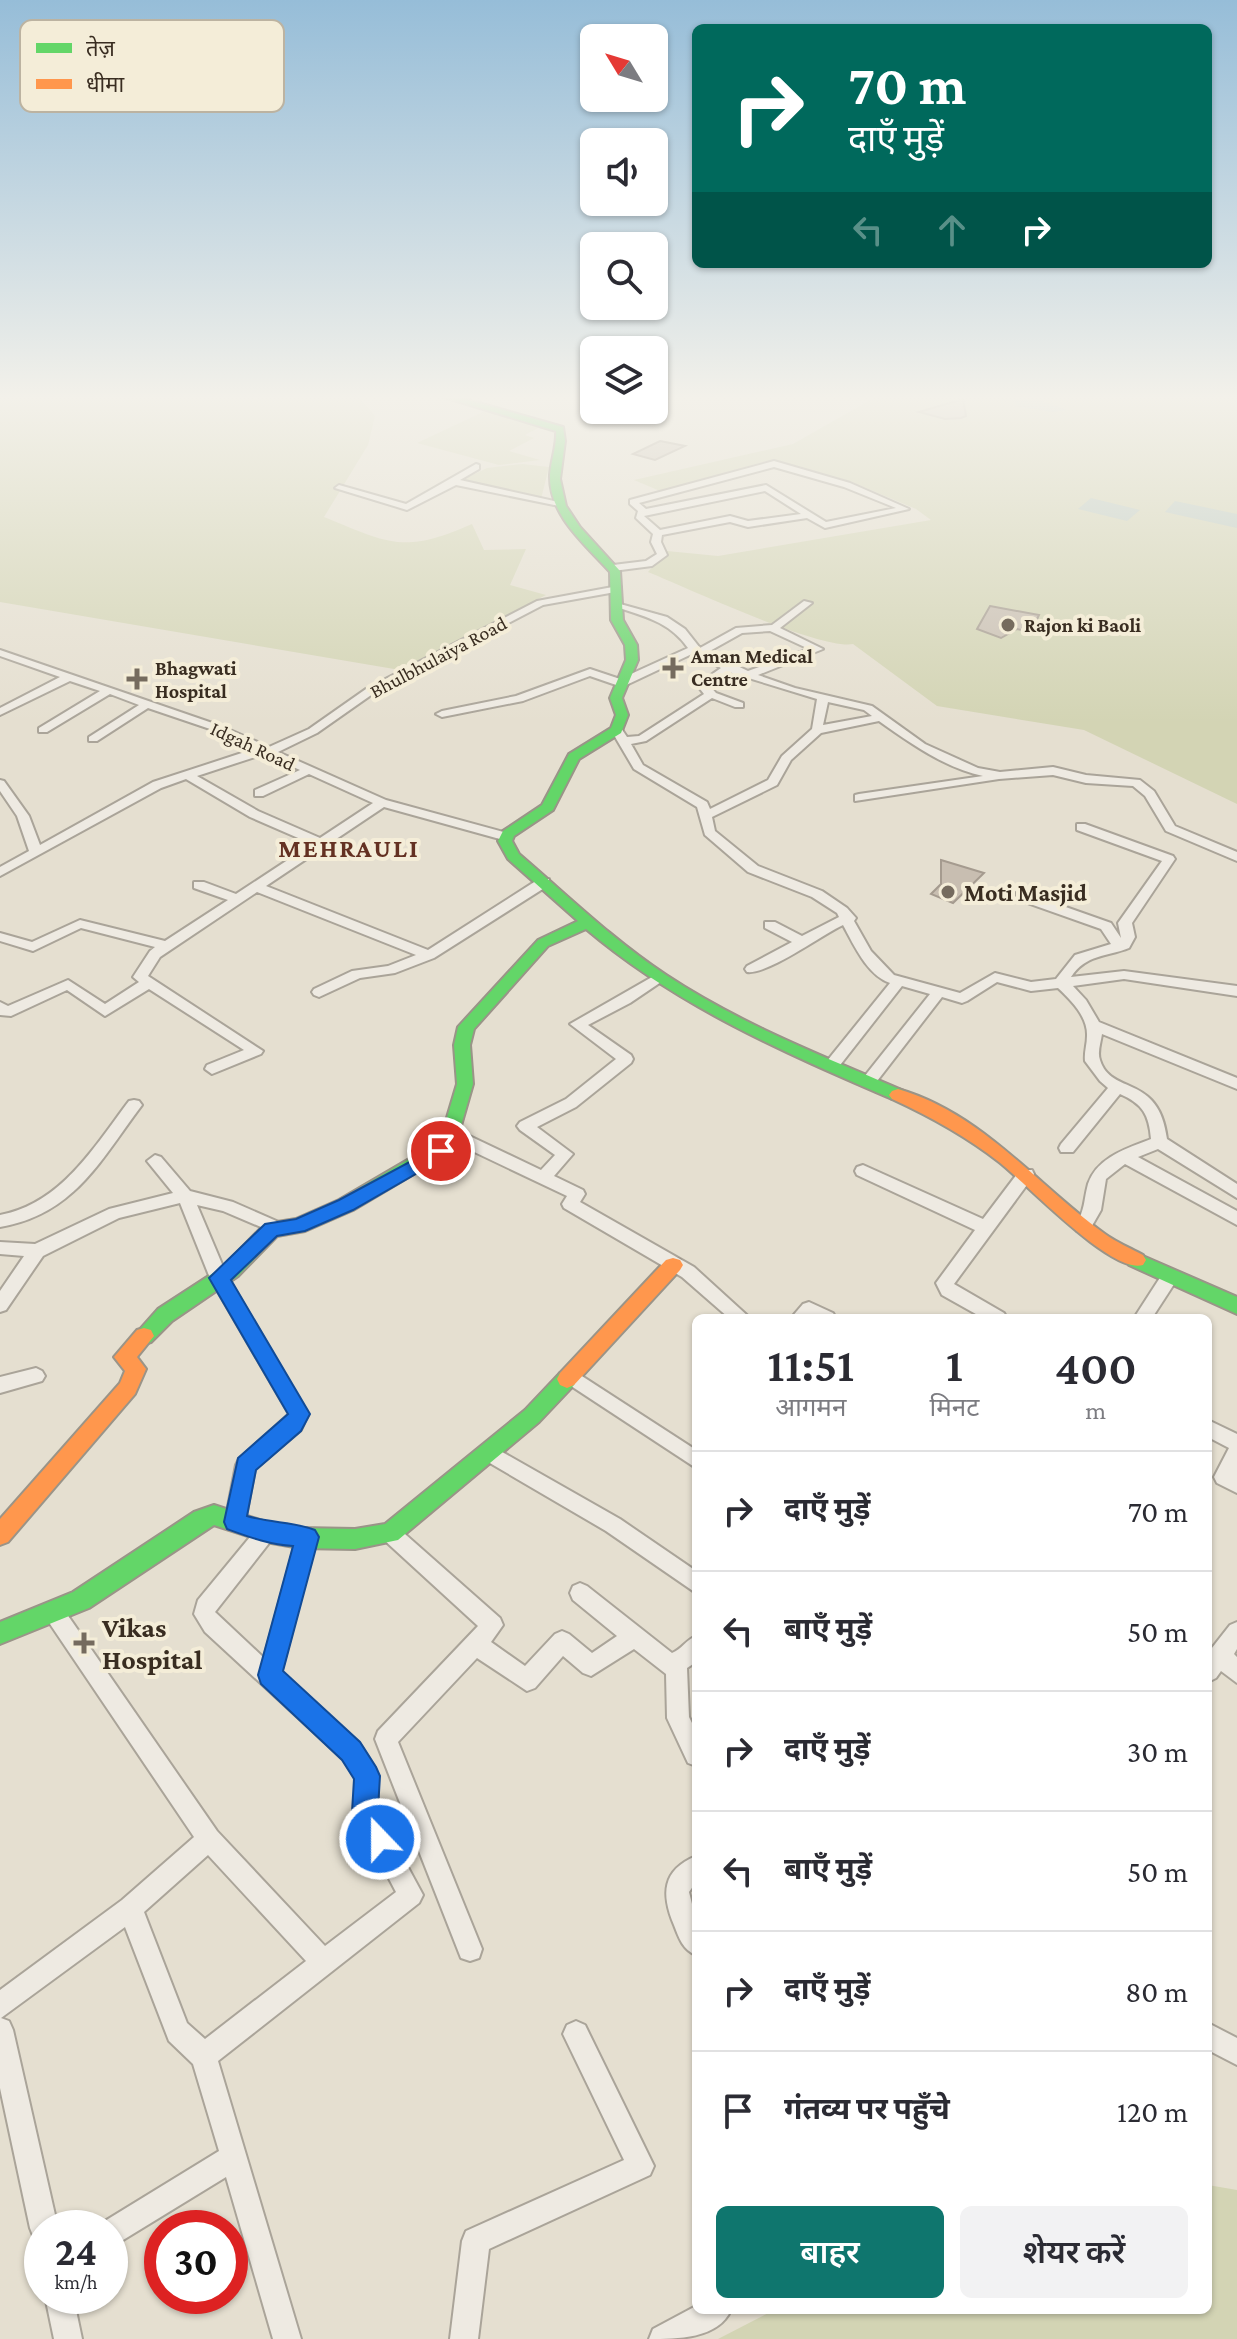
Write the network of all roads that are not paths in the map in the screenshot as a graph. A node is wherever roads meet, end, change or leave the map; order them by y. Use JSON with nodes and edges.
{"nodes":[{"id":1,"x":560,"y":504,"type":"edge"},
{"id":2,"x":635,"y":504,"type":"edge"},
{"id":3,"x":683,"y":504,"type":"edge"},
{"id":4,"x":794,"y":504,"type":"edge"},
{"id":5,"x":894,"y":504,"type":"edge"},
{"id":6,"x":644,"y":512,"type":"junction"},
{"id":7,"x":809,"y":515,"type":"junction"},
{"id":8,"x":658,"y":533,"type":"junction"},
{"id":9,"x":616,"y":584,"type":"junction"},
{"id":10,"x":807,"y":603,"type":"dead end"},
{"id":11,"x":774,"y":628,"type":"junction"},
{"id":12,"x":697,"y":651,"type":"junction"},
{"id":13,"x":0,"y":653,"type":"edge"},
{"id":14,"x":728,"y":668,"type":"junction"},
{"id":15,"x":747,"y":675,"type":"junction"},
{"id":16,"x":67,"y":678,"type":"junction"},
{"id":17,"x":623,"y":682,"type":"junction"},
{"id":18,"x":106,"y":692,"type":"junction"},
{"id":19,"x":710,"y":694,"type":"junction"},
{"id":20,"x":823,"y":698,"type":"junction"},
{"id":21,"x":147,"y":704,"type":"junction"},
{"id":22,"x":739,"y":705,"type":"dead end"},
{"id":23,"x":0,"y":712,"type":"edge"},
{"id":24,"x":442,"y":714,"type":"dead end"},
{"id":25,"x":882,"y":717,"type":"junction"},
{"id":26,"x":43,"y":730,"type":"dead end"},
{"id":27,"x":817,"y":730,"type":"junction"},
{"id":28,"x":621,"y":735,"type":"junction"},
{"id":29,"x":93,"y":739,"type":"dead end"},
{"id":30,"x":266,"y":751,"type":"junction"},
{"id":31,"x":307,"y":771,"type":"junction"},
{"id":32,"x":186,"y":774,"type":"junction"},
{"id":33,"x":1000,"y":776,"type":"junction"},
{"id":34,"x":0,"y":784,"type":"edge"},
{"id":35,"x":259,"y":793,"type":"dead end"},
{"id":36,"x":859,"y":798,"type":"dead end"},
{"id":37,"x":382,"y":803,"type":"junction"},
{"id":38,"x":707,"y":815,"type":"junction"},
{"id":39,"x":1081,"y":827,"type":"dead end"},
{"id":40,"x":1170,"y":828,"type":"junction"},
{"id":41,"x":507,"y":837,"type":"junction"},
{"id":42,"x":323,"y":844,"type":"junction"},
{"id":43,"x":1151,"y":851,"type":"junction"},
{"id":44,"x":35,"y":852,"type":"junction"},
{"id":45,"x":1237,"y":857,"type":"edge"},
{"id":46,"x":0,"y":872,"type":"edge"},
{"id":47,"x":544,"y":882,"type":"junction"},
{"id":48,"x":199,"y":885,"type":"dead end"},
{"id":49,"x":256,"y":887,"type":"junction"},
{"id":50,"x":1021,"y":896,"type":"dead end"},
{"id":51,"x":238,"y":899,"type":"junction"},
{"id":52,"x":849,"y":918,"type":"junction"},
{"id":53,"x":588,"y":922,"type":"junction"},
{"id":54,"x":770,"y":925,"type":"dead end"},
{"id":55,"x":0,"y":937,"type":"edge"},
{"id":56,"x":802,"y":942,"type":"junction"},
{"id":57,"x":166,"y":946,"type":"junction"},
{"id":58,"x":1120,"y":947,"type":"junction"},
{"id":59,"x":429,"y":955,"type":"junction"},
{"id":60,"x":752,"y":969,"type":"dead end"},
{"id":61,"x":659,"y":977,"type":"junction"},
{"id":62,"x":149,"y":982,"type":"junction"},
{"id":63,"x":897,"y":983,"type":"junction"},
{"id":64,"x":1061,"y":983,"type":"junction"},
{"id":65,"x":319,"y":992,"type":"dead end"},
{"id":66,"x":1233,"y":992,"type":"edge"},
{"id":67,"x":938,"y":993,"type":"junction"},
{"id":68,"x":0,"y":1007,"type":"edge"},
{"id":69,"x":1091,"y":1024,"type":"junction"},
{"id":70,"x":832,"y":1065,"type":"junction"},
{"id":71,"x":212,"y":1069,"type":"dead end"},
{"id":72,"x":869,"y":1081,"type":"junction"},
{"id":73,"x":1237,"y":1084,"type":"edge"},
{"id":74,"x":1119,"y":1085,"type":"junction"},
{"id":75,"x":134,"y":1105,"type":"dead end"},
{"id":76,"x":451,"y":1134,"type":"junction"},
{"id":77,"x":1159,"y":1142,"type":"junction"},
{"id":78,"x":1067,"y":1148,"type":"dead end"},
{"id":79,"x":1126,"y":1157,"type":"junction"},
{"id":80,"x":155,"y":1161,"type":"dead end"},
{"id":81,"x":863,"y":1171,"type":"dead end"},
{"id":82,"x":1026,"y":1174,"type":"junction"},
{"id":83,"x":543,"y":1178,"type":"junction"},
{"id":84,"x":1237,"y":1192,"type":"edge"},
{"id":85,"x":185,"y":1196,"type":"junction"},
{"id":86,"x":1237,"y":1219,"type":"edge"},
{"id":87,"x":0,"y":1221,"type":"edge"},
{"id":88,"x":275,"y":1227,"type":"junction"},
{"id":89,"x":985,"y":1227,"type":"junction"},
{"id":90,"x":1083,"y":1227,"type":"junction"},
{"id":91,"x":0,"y":1248,"type":"edge"},
{"id":92,"x":37,"y":1251,"type":"junction"},
{"id":93,"x":673,"y":1265,"type":"junction"},
{"id":94,"x":219,"y":1278,"type":"junction"},
{"id":95,"x":1169,"y":1278,"type":"junction"},
{"id":96,"x":0,"y":1305,"type":"edge"},
{"id":97,"x":1237,"y":1306,"type":"edge"},
{"id":98,"x":736,"y":1314,"type":"edge"},
{"id":99,"x":991,"y":1314,"type":"edge"},
{"id":100,"x":1146,"y":1314,"type":"edge"},
{"id":101,"x":36,"y":1376,"type":"dead end"},
{"id":102,"x":571,"y":1377,"type":"junction"},
{"id":103,"x":0,"y":1385,"type":"edge"},
{"id":104,"x":1212,"y":1430,"type":"edge"},
{"id":105,"x":1237,"y":1443,"type":"edge"},
{"id":106,"x":1237,"y":1451,"type":"edge"},
{"id":107,"x":490,"y":1453,"type":"junction"},
{"id":108,"x":692,"y":1457,"type":"edge"},
{"id":109,"x":1237,"y":1484,"type":"edge"},
{"id":110,"x":235,"y":1522,"type":"junction"},
{"id":111,"x":266,"y":1532,"type":"junction"},
{"id":112,"x":390,"y":1533,"type":"junction"},
{"id":113,"x":0,"y":1535,"type":"edge"},
{"id":114,"x":307,"y":1537,"type":"junction"},
{"id":115,"x":692,"y":1581,"type":"edge"},
{"id":116,"x":580,"y":1593,"type":"dead end"},
{"id":117,"x":55,"y":1614,"type":"junction"},
{"id":118,"x":1237,"y":1632,"type":"edge"},
{"id":119,"x":0,"y":1633,"type":"edge"},
{"id":120,"x":634,"y":1637,"type":"junction"},
{"id":121,"x":475,"y":1644,"type":"junction"},
{"id":122,"x":692,"y":1650,"type":"edge"},
{"id":123,"x":1214,"y":1664,"type":"edge"},
{"id":124,"x":676,"y":1665,"type":"junction"},
{"id":125,"x":1237,"y":1672,"type":"edge"},
{"id":126,"x":270,"y":1675,"type":"junction"},
{"id":127,"x":692,"y":1747,"type":"edge"},
{"id":128,"x":209,"y":1839,"type":"junction"},
{"id":129,"x":692,"y":1870,"type":"edge"},
{"id":130,"x":130,"y":1908,"type":"junction"},
{"id":131,"x":692,"y":1937,"type":"edge"},
{"id":132,"x":470,"y":1949,"type":"dead end"},
{"id":133,"x":324,"y":1963,"type":"junction"},
{"id":134,"x":0,"y":2006,"type":"edge"},
{"id":135,"x":0,"y":2030,"type":"edge"},
{"id":136,"x":576,"y":2034,"type":"dead end"},
{"id":137,"x":204,"y":2056,"type":"junction"},
{"id":138,"x":232,"y":2158,"type":"junction"},
{"id":139,"x":40,"y":2210,"type":"edge"},
{"id":140,"x":128,"y":2223,"type":"edge"},
{"id":141,"x":63,"y":2314,"type":"edge"},
{"id":142,"x":710,"y":2314,"type":"edge"},
{"id":143,"x":68,"y":2339,"type":"edge"},
{"id":144,"x":287,"y":2339,"type":"edge"},
{"id":145,"x":464,"y":2339,"type":"edge"},
{"id":146,"x":663,"y":2339,"type":"edge"}],
"edges":[{"from":1,"to":9,"type":"street"},
{"from":2,"to":6,"type":"street"},
{"from":3,"to":6,"type":"street"},
{"from":4,"to":7,"type":"street"},
{"from":5,"to":7,"type":"street"},
{"from":6,"to":8,"type":"street"},
{"from":7,"to":8,"type":"street"},
{"from":8,"to":9,"type":"street","name":"Bhulbhulaiya Road"},
{"from":9,"to":12,"type":"street"},
{"from":9,"to":17,"type":"street"},
{"from":9,"to":30,"type":"street","name":"Bhulbhulaiya Road"},
{"from":10,"to":11,"type":"street"},
{"from":11,"to":12,"type":"street"},
{"from":11,"to":15,"type":"street"},
{"from":12,"to":14,"type":"street"},
{"from":12,"to":17,"type":"street"},
{"from":13,"to":16,"type":"street","name":"Idgah Road"},
{"from":14,"to":15,"type":"street"},
{"from":14,"to":19,"type":"street"},
{"from":15,"to":20,"type":"street"},
{"from":16,"to":18,"type":"street","name":"Idgah Road"},
{"from":16,"to":23,"type":"street"},
{"from":17,"to":24,"type":"street"},
{"from":17,"to":28,"type":"street"},
{"from":18,"to":21,"type":"street","name":"Idgah Road"},
{"from":18,"to":26,"type":"street"},
{"from":19,"to":22,"type":"street"},
{"from":19,"to":28,"type":"street"},
{"from":20,"to":25,"type":"street"},
{"from":20,"to":27,"type":"street"},
{"from":21,"to":29,"type":"street"},
{"from":21,"to":30,"type":"street","name":"Idgah Road"},
{"from":25,"to":27,"type":"street"},
{"from":25,"to":33,"type":"street"},
{"from":27,"to":38,"type":"street"},
{"from":28,"to":38,"type":"street"},
{"from":28,"to":41,"type":"street"},
{"from":30,"to":31,"type":"street","name":"Idgah Road"},
{"from":30,"to":32,"type":"street","name":"Bhulbhulaiya Road"},
{"from":31,"to":35,"type":"street"},
{"from":31,"to":37,"type":"street","name":"Idgah Road"},
{"from":32,"to":42,"type":"street"},
{"from":32,"to":44,"type":"street","name":"Bhulbhulaiya Road"},
{"from":33,"to":36,"type":"street"},
{"from":33,"to":40,"type":"street"},
{"from":34,"to":44,"type":"street"},
{"from":37,"to":41,"type":"street","name":"Idgah Road"},
{"from":37,"to":42,"type":"street"},
{"from":38,"to":52,"type":"street"},
{"from":39,"to":43,"type":"street"},
{"from":40,"to":43,"type":"street"},
{"from":40,"to":45,"type":"street"},
{"from":41,"to":47,"type":"street"},
{"from":42,"to":49,"type":"street"},
{"from":43,"to":58,"type":"street"},
{"from":44,"to":46,"type":"street","name":"Bhulbhulaiya Road"},
{"from":47,"to":53,"type":"street"},
{"from":47,"to":59,"type":"street"},
{"from":48,"to":51,"type":"street"},
{"from":49,"to":51,"type":"street"},
{"from":49,"to":59,"type":"street"},
{"from":50,"to":58,"type":"street"},
{"from":51,"to":57,"type":"street"},
{"from":52,"to":56,"type":"street"},
{"from":52,"to":63,"type":"street"},
{"from":53,"to":61,"type":"street"},
{"from":53,"to":76,"type":"street"},
{"from":54,"to":56,"type":"street"},
{"from":55,"to":57,"type":"street"},
{"from":56,"to":60,"type":"street"},
{"from":57,"to":62,"type":"street"},
{"from":58,"to":64,"type":"street"},
{"from":59,"to":65,"type":"street"},
{"from":61,"to":70,"type":"street"},
{"from":61,"to":83,"type":"street"},
{"from":62,"to":68,"type":"street"},
{"from":62,"to":71,"type":"street"},
{"from":63,"to":67,"type":"street"},
{"from":63,"to":70,"type":"street"},
{"from":64,"to":66,"type":"street"},
{"from":64,"to":67,"type":"street"},
{"from":64,"to":69,"type":"street"},
{"from":67,"to":72,"type":"street"},
{"from":69,"to":73,"type":"street"},
{"from":69,"to":74,"type":"street"},
{"from":70,"to":72,"type":"street"},
{"from":72,"to":82,"type":"street"},
{"from":74,"to":77,"type":"street"},
{"from":74,"to":78,"type":"street"},
{"from":75,"to":87,"type":"street"},
{"from":76,"to":83,"type":"street"},
{"from":76,"to":88,"type":"street"},
{"from":77,"to":79,"type":"street"},
{"from":77,"to":84,"type":"street"},
{"from":79,"to":86,"type":"street"},
{"from":79,"to":90,"type":"street"},
{"from":80,"to":85,"type":"street"},
{"from":81,"to":89,"type":"street"},
{"from":82,"to":89,"type":"street"},
{"from":82,"to":90,"type":"street"},
{"from":83,"to":93,"type":"street"},
{"from":85,"to":88,"type":"street"},
{"from":85,"to":92,"type":"street"},
{"from":85,"to":94,"type":"street"},
{"from":88,"to":94,"type":"street"},
{"from":89,"to":99,"type":"street"},
{"from":90,"to":95,"type":"street"},
{"from":91,"to":92,"type":"street"},
{"from":92,"to":96,"type":"street"},
{"from":93,"to":98,"type":"street"},
{"from":93,"to":102,"type":"street"},
{"from":94,"to":110,"type":"street"},
{"from":94,"to":113,"type":"street"},
{"from":95,"to":97,"type":"street"},
{"from":95,"to":100,"type":"street"},
{"from":101,"to":103,"type":"street"},
{"from":102,"to":107,"type":"street"},
{"from":102,"to":108,"type":"street"},
{"from":104,"to":105,"type":"street"},
{"from":106,"to":109,"type":"street"},
{"from":107,"to":112,"type":"street"},
{"from":107,"to":115,"type":"street"},
{"from":110,"to":111,"type":"street"},
{"from":110,"to":117,"type":"street"},
{"from":111,"to":114,"type":"street"},
{"from":111,"to":126,"type":"street"},
{"from":112,"to":114,"type":"street"},
{"from":112,"to":121,"type":"street"},
{"from":114,"to":126,"type":"street"},
{"from":116,"to":120,"type":"street"},
{"from":117,"to":119,"type":"street"},
{"from":117,"to":128,"type":"street"},
{"from":118,"to":123,"type":"street"},
{"from":120,"to":121,"type":"street"},
{"from":120,"to":124,"type":"street"},
{"from":121,"to":132,"type":"street"},
{"from":122,"to":124,"type":"street"},
{"from":123,"to":125,"type":"street"},
{"from":124,"to":127,"type":"street"},
{"from":126,"to":133,"type":"street"},
{"from":128,"to":130,"type":"street"},
{"from":128,"to":133,"type":"street"},
{"from":129,"to":131,"type":"street"},
{"from":130,"to":134,"type":"street"},
{"from":130,"to":137,"type":"street"},
{"from":133,"to":137,"type":"street"},
{"from":135,"to":139,"type":"street"},
{"from":136,"to":145,"type":"street"},
{"from":137,"to":138,"type":"street"},
{"from":138,"to":140,"type":"street"},
{"from":138,"to":144,"type":"street"},
{"from":141,"to":143,"type":"street"},
{"from":142,"to":146,"type":"street"}]}
